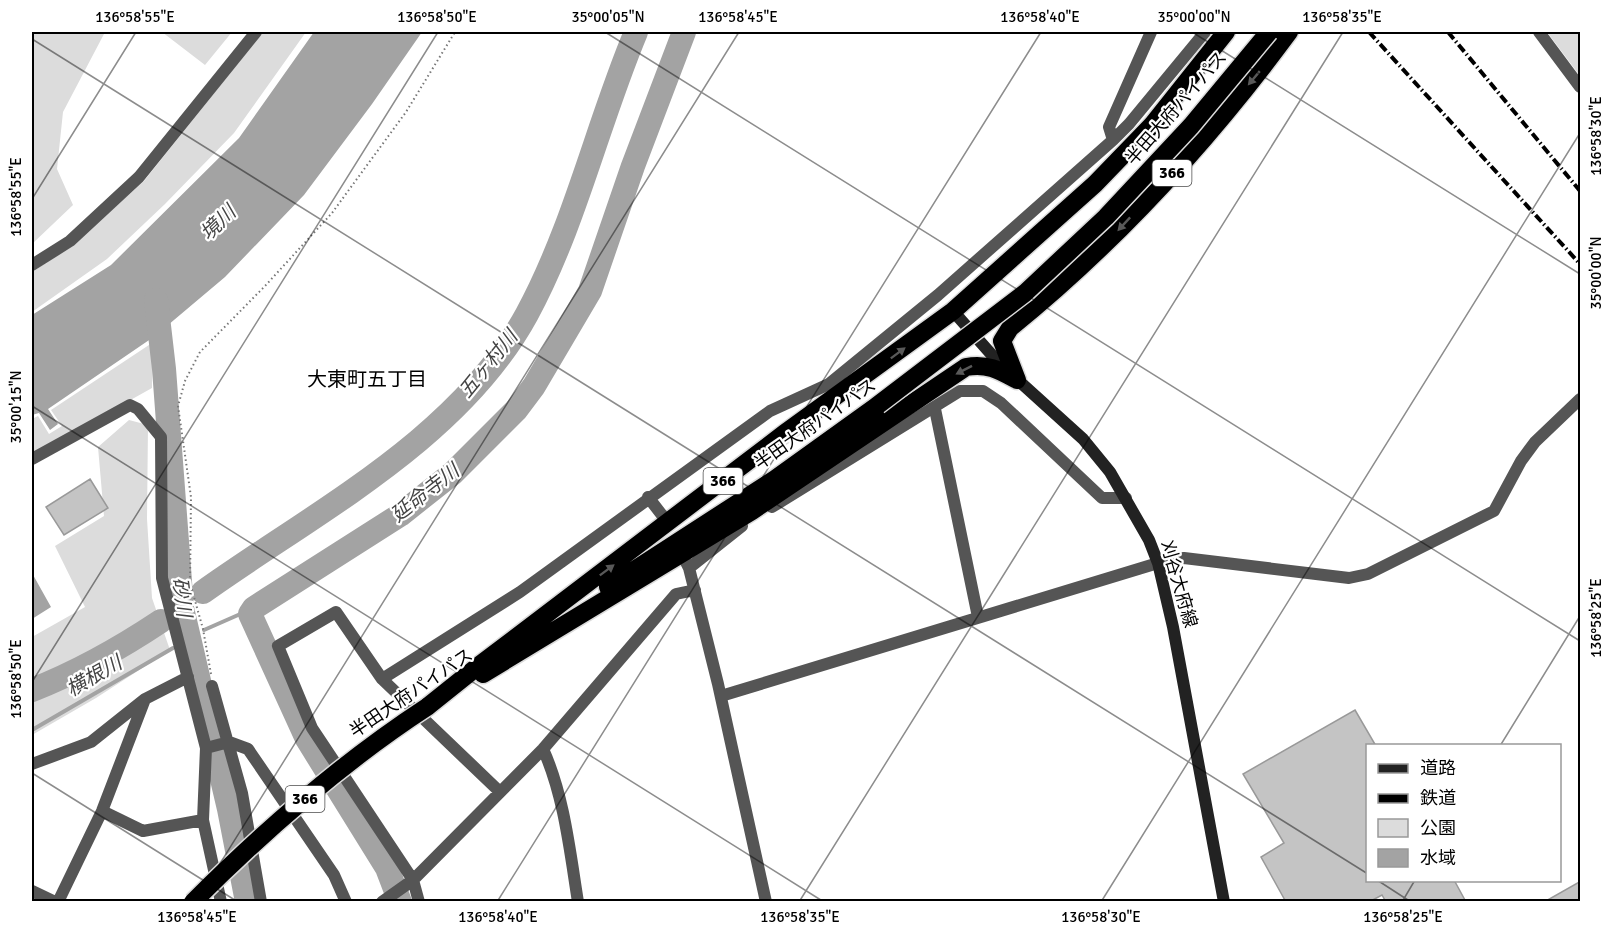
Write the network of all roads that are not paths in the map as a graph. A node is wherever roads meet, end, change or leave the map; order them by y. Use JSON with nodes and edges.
{"nodes":[{"id":1,"x":256,"y":32,"type":"edge"},
{"id":2,"x":1151,"y":32,"type":"edge"},
{"id":3,"x":1205,"y":32,"type":"edge"},
{"id":4,"x":1226,"y":32,"type":"edge"},
{"id":5,"x":1269,"y":32,"type":"edge"},
{"id":6,"x":1289,"y":32,"type":"edge"},
{"id":7,"x":1539,"y":32,"type":"edge"},
{"id":8,"x":1581,"y":87,"type":"edge"},
{"id":9,"x":1113,"y":140,"type":"junction"},
{"id":10,"x":32,"y":266,"type":"edge"},
{"id":11,"x":953,"y":310,"type":"junction"},
{"id":12,"x":1017,"y":380,"type":"junction"},
{"id":13,"x":1581,"y":399,"type":"edge"},
{"id":14,"x":935,"y":409,"type":"junction"},
{"id":15,"x":32,"y":459,"type":"edge"},
{"id":16,"x":648,"y":497,"type":"junction"},
{"id":17,"x":1126,"y":498,"type":"junction"},
{"id":18,"x":662,"y":515,"type":"dead end"},
{"id":19,"x":1158,"y":563,"type":"junction"},
{"id":20,"x":694,"y":590,"type":"junction"},
{"id":21,"x":978,"y":617,"type":"junction"},
{"id":22,"x":188,"y":677,"type":"junction"},
{"id":23,"x":382,"y":679,"type":"junction"},
{"id":24,"x":212,"y":686,"type":"road end"},
{"id":25,"x":721,"y":696,"type":"junction"},
{"id":26,"x":145,"y":699,"type":"junction"},
{"id":27,"x":427,"y":707,"type":"junction"},
{"id":28,"x":229,"y":742,"type":"junction"},
{"id":29,"x":207,"y":748,"type":"junction"},
{"id":30,"x":543,"y":749,"type":"junction"},
{"id":31,"x":32,"y":764,"type":"edge"},
{"id":32,"x":500,"y":792,"type":"junction"},
{"id":33,"x":102,"y":811,"type":"junction"},
{"id":34,"x":203,"y":820,"type":"junction"},
{"id":35,"x":412,"y":881,"type":"junction"},
{"id":36,"x":32,"y":891,"type":"edge"},
{"id":37,"x":220,"y":896,"type":"edge"},
{"id":38,"x":383,"y":901,"type":"edge"},
{"id":39,"x":56,"y":902,"type":"edge"},
{"id":40,"x":193,"y":902,"type":"edge"},
{"id":41,"x":210,"y":902,"type":"edge"},
{"id":42,"x":261,"y":902,"type":"edge"},
{"id":43,"x":346,"y":902,"type":"edge"},
{"id":44,"x":418,"y":902,"type":"edge"},
{"id":45,"x":578,"y":902,"type":"edge"},
{"id":46,"x":766,"y":902,"type":"edge"},
{"id":47,"x":1224,"y":902,"type":"edge"}],
"edges":[{"from":1,"to":10,"type":"street"},
{"from":2,"to":9,"type":"street"},
{"from":3,"to":9,"type":"street"},
{"from":4,"to":11,"type":"highway","number":"366"},
{"from":5,"to":27,"type":"highway","name":"半田大府パイパス","number":"366","bridge":true},
{"from":6,"to":12,"type":"highway","number":"366","one_way":true},
{"from":7,"to":8,"type":"street"},
{"from":9,"to":16,"type":"street"},
{"from":11,"to":12,"type":"main road","name":"刈谷大府線"},
{"from":27,"to":11,"type":"highway","number":"366","one_way":true},
{"from":12,"to":17,"type":"main road","name":"刈谷大府線"},
{"from":12,"to":27,"type":"highway","number":"366","one_way":true},
{"from":13,"to":19,"type":"street"},
{"from":14,"to":17,"type":"street"},
{"from":14,"to":20,"type":"street"},
{"from":14,"to":21,"type":"street"},
{"from":15,"to":22,"type":"street"},
{"from":16,"to":18,"type":"street"},
{"from":16,"to":23,"type":"street"},
{"from":17,"to":19,"type":"main road","name":"刈谷大府線"},
{"from":19,"to":21,"type":"street"},
{"from":19,"to":47,"type":"main road","name":"刈谷大府線"},
{"from":20,"to":25,"type":"street"},
{"from":20,"to":30,"type":"street"},
{"from":21,"to":25,"type":"street"},
{"from":22,"to":26,"type":"street"},
{"from":22,"to":29,"type":"street"},
{"from":23,"to":32,"type":"street"},
{"from":23,"to":35,"type":"street"},
{"from":24,"to":28,"type":"street"},
{"from":25,"to":46,"type":"street"},
{"from":26,"to":31,"type":"street"},
{"from":26,"to":33,"type":"street"},
{"from":27,"to":40,"type":"highway","name":"半田大府パイパス","number":"366","bridge":true},
{"from":28,"to":29,"type":"street"},
{"from":28,"to":42,"type":"street"},
{"from":28,"to":43,"type":"street"},
{"from":29,"to":34,"type":"street"},
{"from":30,"to":32,"type":"street"},
{"from":30,"to":45,"type":"street"},
{"from":32,"to":35,"type":"street"},
{"from":33,"to":34,"type":"street"},
{"from":33,"to":39,"type":"street"},
{"from":34,"to":37,"type":"street"},
{"from":35,"to":38,"type":"street"},
{"from":35,"to":44,"type":"street"},
{"from":36,"to":39,"type":"street"},
{"from":37,"to":41,"type":"street"}]}
